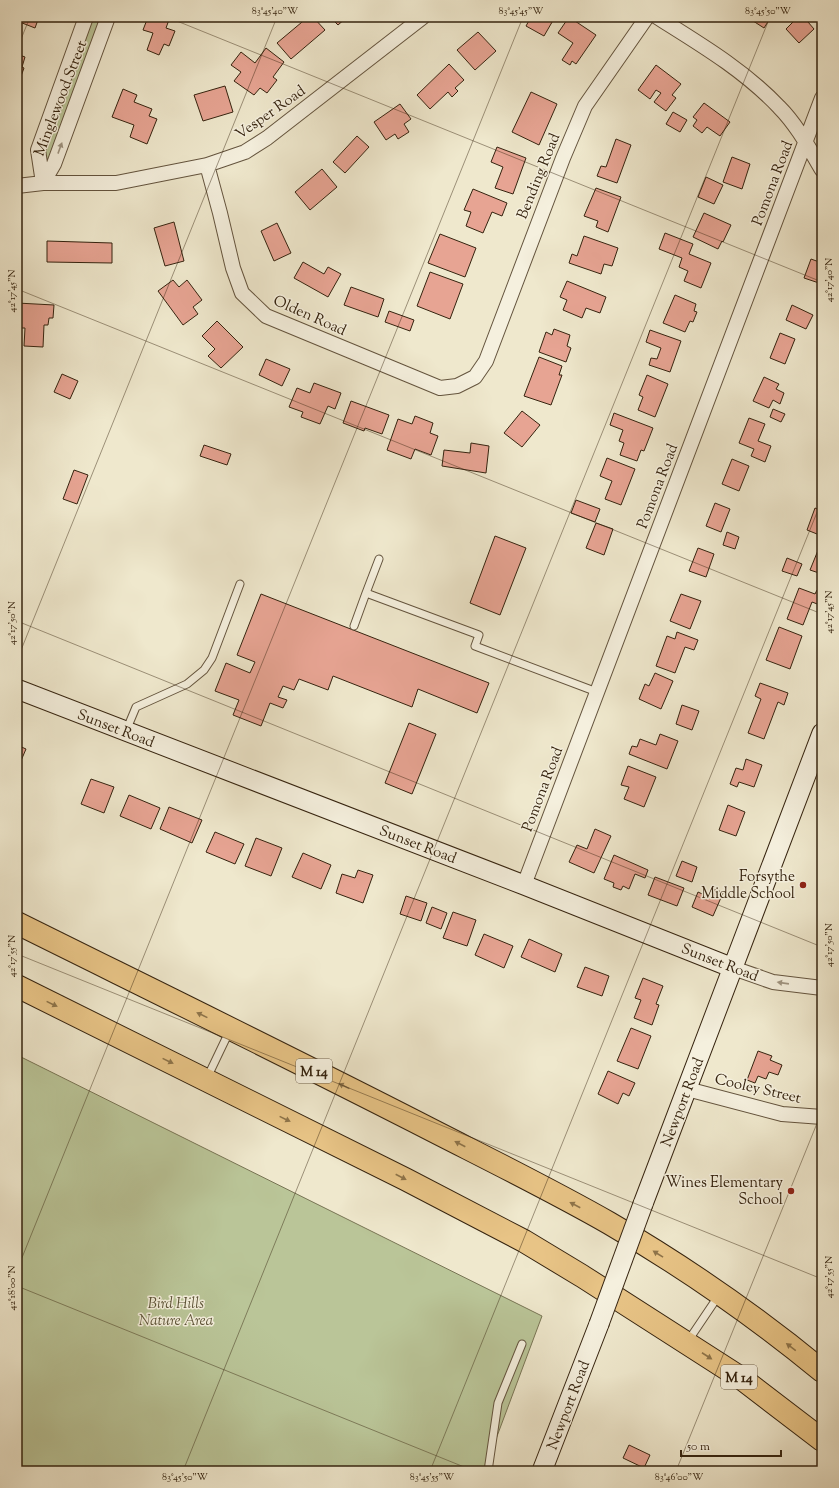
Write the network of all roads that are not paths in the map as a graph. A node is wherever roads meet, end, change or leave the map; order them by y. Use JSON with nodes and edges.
{"nodes":[{"id":1,"x":86,"y":17,"type":"edge"},
{"id":2,"x":108,"y":17,"type":"edge"},
{"id":3,"x":423,"y":17,"type":"edge"},
{"id":4,"x":647,"y":17,"type":"edge"},
{"id":5,"x":657,"y":17,"type":"edge"},
{"id":6,"x":822,"y":98,"type":"edge"},
{"id":7,"x":806,"y":142,"type":"junction"},
{"id":8,"x":207,"y":165,"type":"junction"},
{"id":9,"x":822,"y":170,"type":"edge"},
{"id":10,"x":43,"y":183,"type":"junction"},
{"id":11,"x":17,"y":186,"type":"edge"},
{"id":12,"x":486,"y":361,"type":"joint"},
{"id":13,"x":379,"y":559,"type":"dead end"},
{"id":14,"x":240,"y":584,"type":"dead end"},
{"id":15,"x":366,"y":593,"type":"junction"},
{"id":16,"x":354,"y":626,"type":"dead end"},
{"id":17,"x":17,"y":689,"type":"edge"},
{"id":18,"x":597,"y":692,"type":"junction"},
{"id":19,"x":126,"y":731,"type":"junction"},
{"id":20,"x":822,"y":733,"type":"edge"},
{"id":21,"x":524,"y":885,"type":"junction"},
{"id":22,"x":17,"y":923,"type":"edge"},
{"id":23,"x":733,"y":968,"type":"junction"},
{"id":24,"x":17,"y":986,"type":"edge"},
{"id":25,"x":822,"y":988,"type":"edge"},
{"id":26,"x":230,"y":1029,"type":"junction"},
{"id":27,"x":206,"y":1080,"type":"junction"},
{"id":28,"x":687,"y":1089,"type":"junction"},
{"id":29,"x":822,"y":1117,"type":"edge"},
{"id":30,"x":720,"y":1294,"type":"junction"},
{"id":31,"x":687,"y":1343,"type":"junction"},
{"id":32,"x":522,"y":1344,"type":"dead end"},
{"id":33,"x":822,"y":1371,"type":"edge"},
{"id":34,"x":822,"y":1440,"type":"edge"},
{"id":35,"x":488,"y":1471,"type":"edge"},
{"id":36,"x":542,"y":1471,"type":"edge"}],
"edges":[{"from":1,"to":10,"type":"street","name":"Minglewood Street"},
{"from":10,"to":2,"type":"street","name":"Minglewood Street","one_way":true},
{"from":3,"to":8,"type":"street","name":"Vesper Road"},
{"from":4,"to":12,"type":"street","name":"Bending Road"},
{"from":5,"to":7,"type":"street"},
{"from":6,"to":7,"type":"street","name":"Pomona Road"},
{"from":7,"to":9,"type":"street"},
{"from":7,"to":18,"type":"street","name":"Pomona Road"},
{"from":8,"to":10,"type":"street","name":"Vesper Road"},
{"from":8,"to":12,"type":"street","name":"Olden Road"},
{"from":10,"to":11,"type":"street","name":"Vesper Road"},
{"from":13,"to":15,"type":"lane"},
{"from":14,"to":19,"type":"lane"},
{"from":15,"to":16,"type":"lane"},
{"from":15,"to":18,"type":"lane"},
{"from":17,"to":19,"type":"street","name":"Sunset Road"},
{"from":18,"to":21,"type":"street","name":"Pomona Road"},
{"from":19,"to":21,"type":"street","name":"Sunset Road"},
{"from":20,"to":23,"type":"street","name":"Newport Road"},
{"from":21,"to":23,"type":"street","name":"Sunset Road"},
{"from":26,"to":22,"type":"highway","number":"M 14","one_way":true},
{"from":25,"to":23,"type":"street","name":"Sunset Road","one_way":true},
{"from":23,"to":28,"type":"street","name":"Newport Road"},
{"from":24,"to":27,"type":"highway","number":"M 14","one_way":true},
{"from":26,"to":27,"type":"lane"},
{"from":30,"to":26,"type":"highway","number":"M 14","one_way":true},
{"from":27,"to":31,"type":"highway","number":"M 14","one_way":true},
{"from":28,"to":29,"type":"street","name":"Cooley Street"},
{"from":28,"to":36,"type":"street","name":"Newport Road","bridge":true},
{"from":30,"to":31,"type":"lane"},
{"from":33,"to":30,"type":"highway","number":"M 14","one_way":true},
{"from":31,"to":34,"type":"highway","number":"M 14","one_way":true},
{"from":32,"to":35,"type":"lane"}]}
